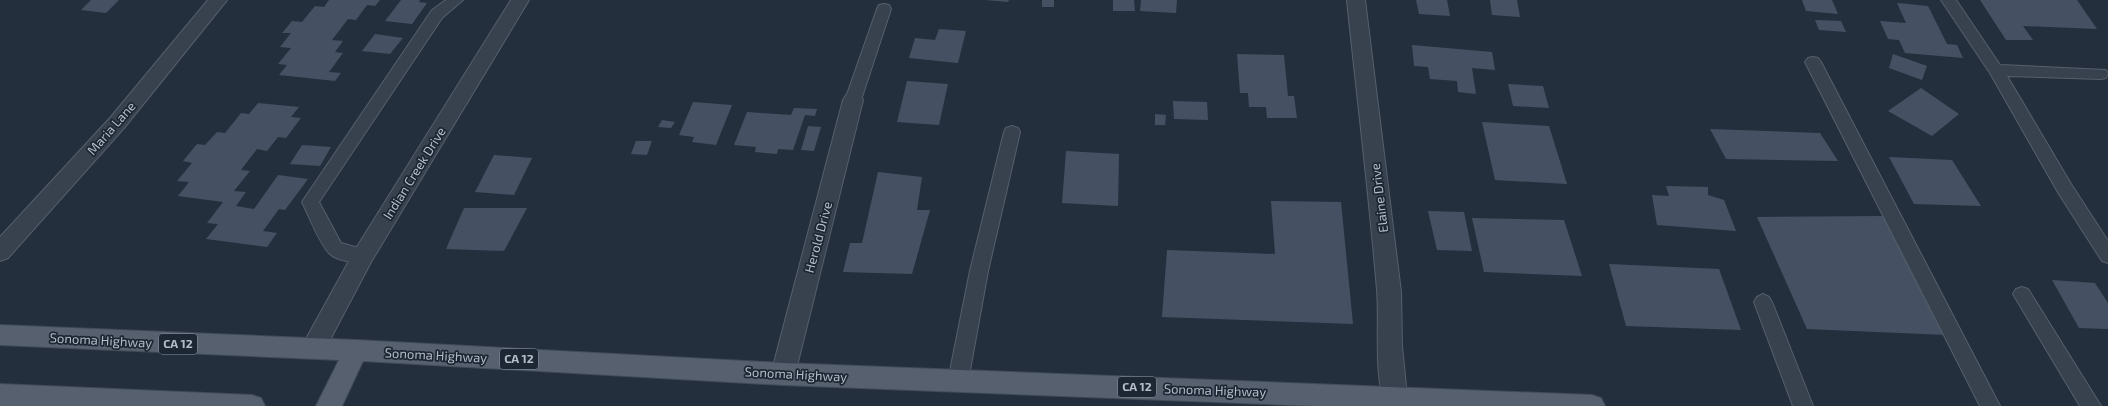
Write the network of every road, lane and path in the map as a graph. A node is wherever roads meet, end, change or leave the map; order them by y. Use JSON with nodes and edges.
{"nodes":[{"id":1,"x":218,"y":0,"type":"edge"},
{"id":2,"x":456,"y":0,"type":"edge"},
{"id":3,"x":520,"y":0,"type":"edge"},
{"id":4,"x":1356,"y":0,"type":"edge"},
{"id":5,"x":1948,"y":0,"type":"edge"},
{"id":6,"x":884,"y":9,"type":"dead end"},
{"id":7,"x":1813,"y":62,"type":"dead end"},
{"id":8,"x":1996,"y":70,"type":"junction"},
{"id":9,"x":2101,"y":74,"type":"dead end"},
{"id":10,"x":853,"y":100,"type":"joint"},
{"id":11,"x":1012,"y":132,"type":"dead end"},
{"id":12,"x":0,"y":252,"type":"edge"},
{"id":13,"x":363,"y":256,"type":"junction"},
{"id":14,"x":2108,"y":256,"type":"edge"},
{"id":15,"x":2022,"y":294,"type":"dead end"},
{"id":16,"x":1763,"y":302,"type":"dead end"},
{"id":17,"x":0,"y":335,"type":"edge"},
{"id":18,"x":313,"y":348,"type":"junction"},
{"id":19,"x":356,"y":350,"type":"junction"},
{"id":20,"x":783,"y":374,"type":"junction"},
{"id":21,"x":958,"y":381,"type":"junction"},
{"id":22,"x":0,"y":395,"type":"edge"},
{"id":23,"x":1395,"y":397,"type":"junction"},
{"id":24,"x":252,"y":406,"type":"edge"},
{"id":25,"x":329,"y":406,"type":"edge"},
{"id":26,"x":1592,"y":406,"type":"edge"},
{"id":27,"x":1803,"y":406,"type":"edge"},
{"id":28,"x":1990,"y":406,"type":"edge"},
{"id":29,"x":2091,"y":406,"type":"edge"}],
"edges":[{"from":1,"to":12,"type":"street","name":"Maria Lane"},
{"from":2,"to":13,"type":"lane"},
{"from":3,"to":13,"type":"street","name":"Indian Creek Drive"},
{"from":4,"to":23,"type":"street","name":"Elaine Drive"},
{"from":5,"to":8,"type":"lane"},
{"from":6,"to":10,"type":"lane"},
{"from":7,"to":28,"type":"lane"},
{"from":8,"to":9,"type":"lane"},
{"from":8,"to":14,"type":"lane"},
{"from":10,"to":20,"type":"street","name":"Herold Drive"},
{"from":11,"to":21,"type":"lane"},
{"from":13,"to":18,"type":"street","name":"Indian Creek Drive"},
{"from":15,"to":29,"type":"lane"},
{"from":16,"to":27,"type":"lane"},
{"from":17,"to":18,"type":"main road","name":"Sonoma Highway","number":"CA 12"},
{"from":18,"to":19,"type":"main road","name":"Sonoma Highway","number":"CA 12"},
{"from":19,"to":20,"type":"main road","name":"Sonoma Highway","number":"CA 12"},
{"from":19,"to":25,"type":"main road"},
{"from":20,"to":21,"type":"main road","name":"Sonoma Highway","number":"CA 12"},
{"from":21,"to":23,"type":"main road","name":"Sonoma Highway","number":"CA 12"},
{"from":22,"to":24,"type":"main road"},
{"from":23,"to":26,"type":"main road","name":"Sonoma Highway","number":"CA 12"}]}
